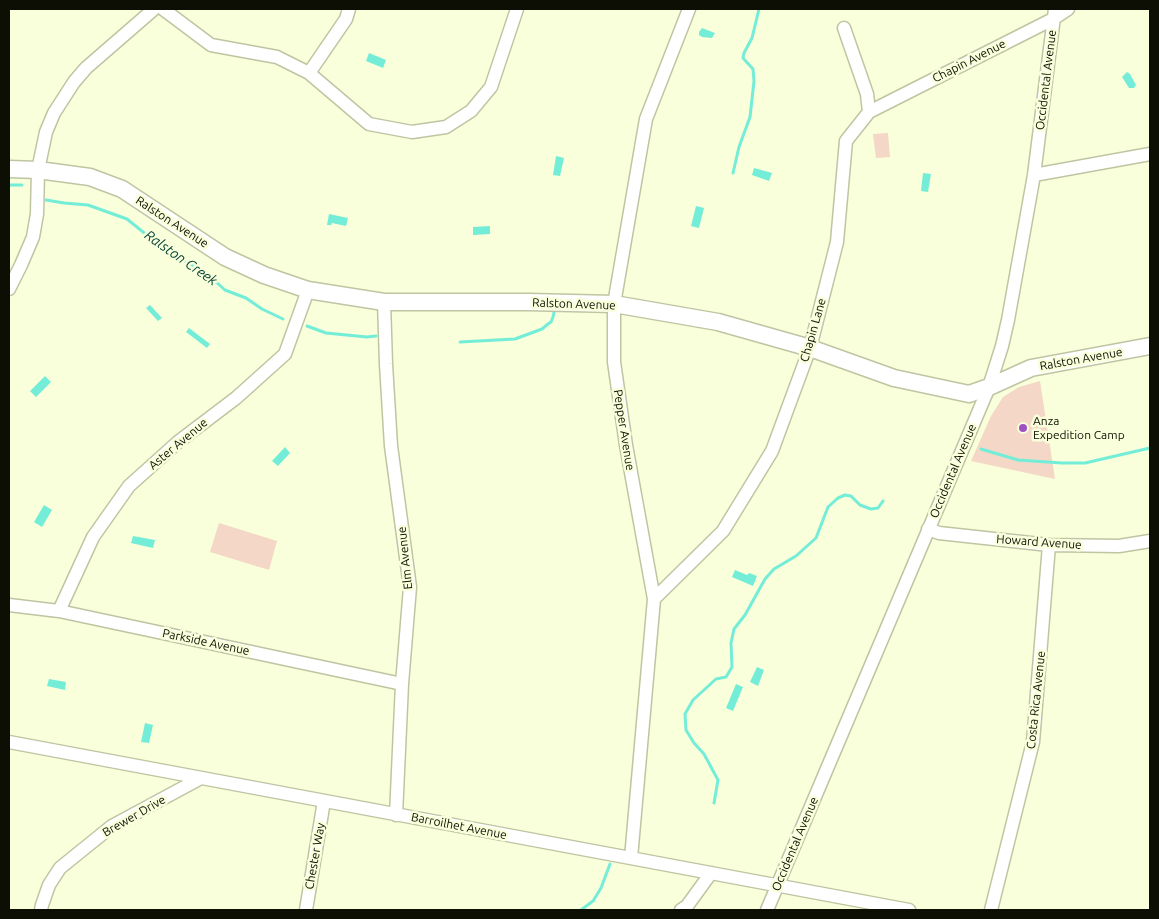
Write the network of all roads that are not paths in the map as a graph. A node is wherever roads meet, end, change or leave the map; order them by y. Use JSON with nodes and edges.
{"nodes":[{"id":1,"x":154,"y":9,"type":"edge"},
{"id":2,"x":163,"y":9,"type":"edge"},
{"id":3,"x":349,"y":9,"type":"edge"},
{"id":4,"x":517,"y":9,"type":"edge"},
{"id":5,"x":689,"y":9,"type":"edge"},
{"id":6,"x":1068,"y":9,"type":"edge"},
{"id":7,"x":1054,"y":14,"type":"edge"},
{"id":8,"x":844,"y":28,"type":"dead end"},
{"id":9,"x":309,"y":73,"type":"junction"},
{"id":10,"x":869,"y":112,"type":"junction"},
{"id":11,"x":1150,"y":154,"type":"edge"},
{"id":12,"x":9,"y":169,"type":"edge"},
{"id":13,"x":38,"y":170,"type":"junction"},
{"id":14,"x":1034,"y":175,"type":"junction"},
{"id":15,"x":9,"y":289,"type":"edge"},
{"id":16,"x":308,"y":290,"type":"junction"},
{"id":17,"x":384,"y":302,"type":"junction"},
{"id":18,"x":614,"y":304,"type":"junction"},
{"id":19,"x":1150,"y":346,"type":"edge"},
{"id":20,"x":810,"y":348,"type":"junction"},
{"id":21,"x":989,"y":387,"type":"junction"},
{"id":22,"x":928,"y":529,"type":"junction"},
{"id":23,"x":1150,"y":541,"type":"edge"},
{"id":24,"x":1049,"y":545,"type":"junction"},
{"id":25,"x":654,"y":599,"type":"junction"},
{"id":26,"x":9,"y":605,"type":"edge"},
{"id":27,"x":59,"y":611,"type":"junction"},
{"id":28,"x":402,"y":684,"type":"junction"},
{"id":29,"x":9,"y":742,"type":"edge"},
{"id":30,"x":201,"y":778,"type":"junction"},
{"id":31,"x":324,"y":801,"type":"junction"},
{"id":32,"x":396,"y":815,"type":"junction"},
{"id":33,"x":631,"y":858,"type":"junction"},
{"id":34,"x":711,"y":872,"type":"junction"},
{"id":35,"x":778,"y":886,"type":"junction"},
{"id":36,"x":41,"y":910,"type":"edge"},
{"id":37,"x":306,"y":910,"type":"edge"},
{"id":38,"x":681,"y":910,"type":"edge"},
{"id":39,"x":767,"y":910,"type":"edge"},
{"id":40,"x":909,"y":910,"type":"edge"},
{"id":41,"x":991,"y":910,"type":"edge"}],
"edges":[{"from":1,"to":13,"type":"street"},
{"from":2,"to":9,"type":"street"},
{"from":3,"to":9,"type":"street"},
{"from":4,"to":9,"type":"street"},
{"from":5,"to":18,"type":"street","name":"Pepper Avenue"},
{"from":6,"to":7,"type":"street","name":"Chapin Avenue"},
{"from":7,"to":10,"type":"street","name":"Chapin Avenue"},
{"from":7,"to":14,"type":"street","name":"Occidental Avenue"},
{"from":8,"to":10,"type":"street"},
{"from":10,"to":20,"type":"street","name":"Chapin Lane"},
{"from":11,"to":14,"type":"street"},
{"from":12,"to":13,"type":"street","name":"Ralston Avenue"},
{"from":13,"to":15,"type":"street"},
{"from":13,"to":16,"type":"street","name":"Ralston Avenue"},
{"from":14,"to":21,"type":"street","name":"Occidental Avenue"},
{"from":16,"to":17,"type":"street","name":"Ralston Avenue"},
{"from":16,"to":27,"type":"street","name":"Aster Avenue"},
{"from":17,"to":18,"type":"street","name":"Ralston Avenue"},
{"from":17,"to":28,"type":"street","name":"Elm Avenue"},
{"from":18,"to":20,"type":"street","name":"Ralston Avenue"},
{"from":18,"to":25,"type":"street","name":"Pepper Avenue"},
{"from":19,"to":21,"type":"street","name":"Ralston Avenue"},
{"from":20,"to":21,"type":"street","name":"Ralston Avenue"},
{"from":20,"to":25,"type":"street","name":"Chapin Lane"},
{"from":21,"to":22,"type":"street","name":"Occidental Avenue"},
{"from":22,"to":24,"type":"street","name":"Howard Avenue"},
{"from":22,"to":35,"type":"street","name":"Occidental Avenue"},
{"from":23,"to":24,"type":"street","name":"Howard Avenue"},
{"from":24,"to":41,"type":"street","name":"Costa Rica Avenue"},
{"from":25,"to":33,"type":"street","name":"Pepper Avenue"},
{"from":26,"to":27,"type":"street","name":"Parkside Avenue"},
{"from":27,"to":28,"type":"street","name":"Parkside Avenue"},
{"from":28,"to":32,"type":"street","name":"Elm Avenue"},
{"from":29,"to":30,"type":"street","name":"Barroilhet Avenue"},
{"from":30,"to":31,"type":"street","name":"Barroilhet Avenue"},
{"from":30,"to":36,"type":"street","name":"Brewer Drive"},
{"from":31,"to":32,"type":"street","name":"Barroilhet Avenue"},
{"from":31,"to":37,"type":"street","name":"Chester Way"},
{"from":32,"to":33,"type":"street","name":"Barroilhet Avenue"},
{"from":33,"to":34,"type":"street","name":"Barroilhet Avenue"},
{"from":34,"to":35,"type":"street","name":"Barroilhet Avenue"},
{"from":34,"to":38,"type":"street"},
{"from":35,"to":39,"type":"street","name":"Occidental Avenue"},
{"from":35,"to":40,"type":"street","name":"Barroilhet Avenue"}]}
